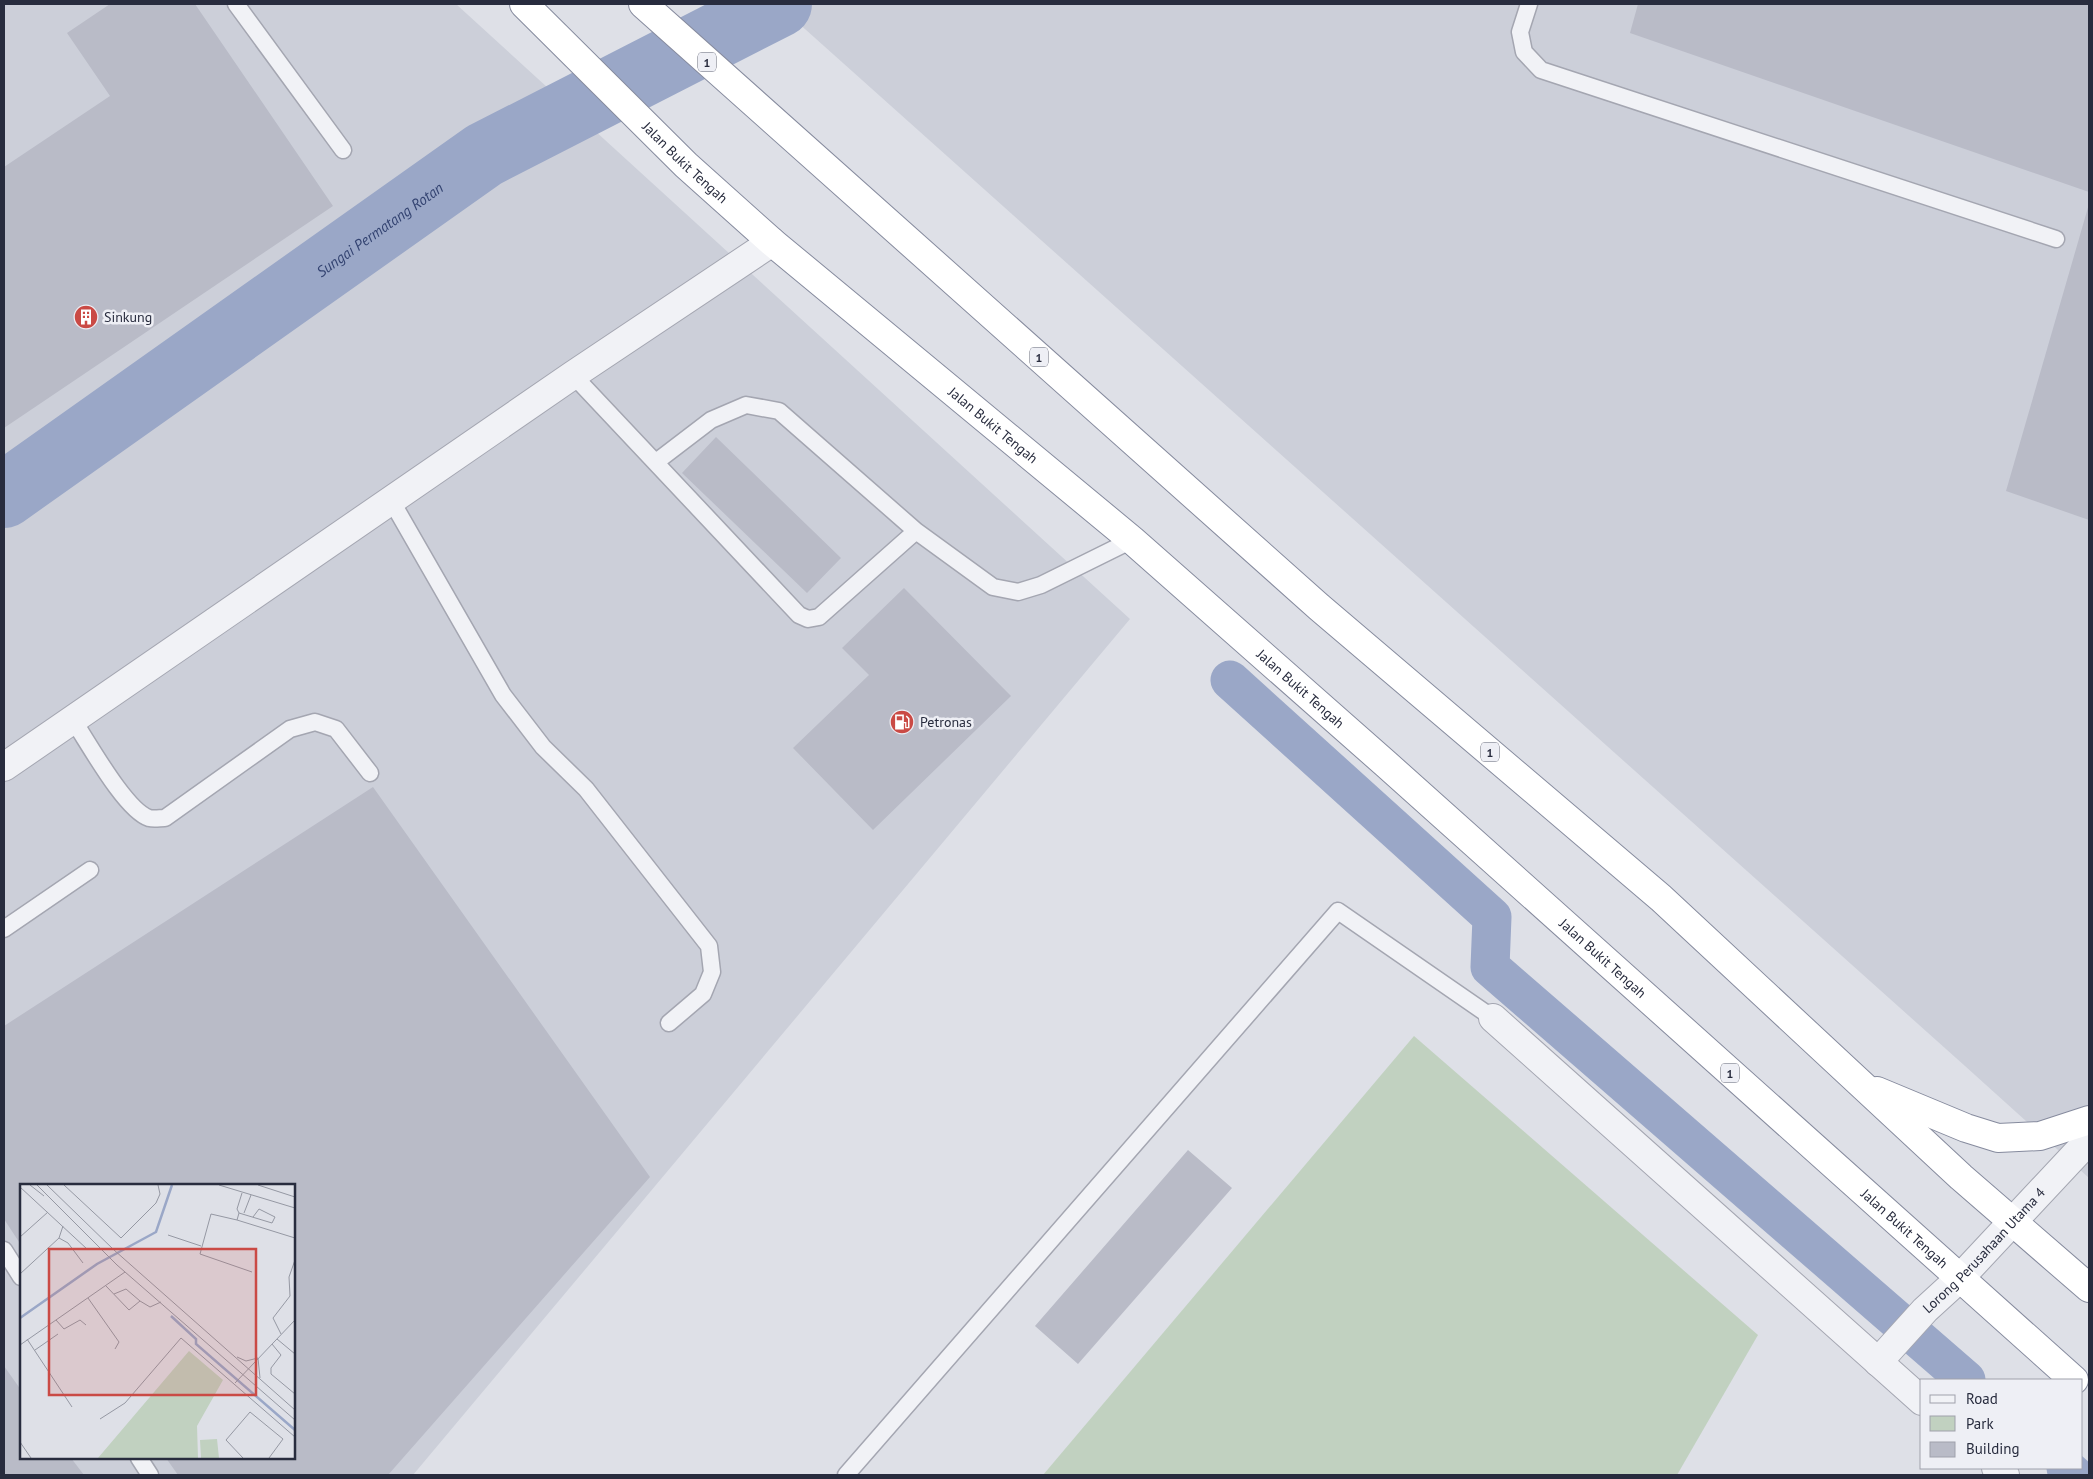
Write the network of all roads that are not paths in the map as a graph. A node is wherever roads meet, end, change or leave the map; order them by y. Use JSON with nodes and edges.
{"nodes":[{"id":1,"x":236,"y":4,"type":"edge"},
{"id":2,"x":524,"y":4,"type":"edge"},
{"id":3,"x":1529,"y":4,"type":"edge"},
{"id":4,"x":648,"y":9,"type":"edge"},
{"id":5,"x":343,"y":150,"type":"dead end"},
{"id":6,"x":2056,"y":239,"type":"dead end"},
{"id":7,"x":772,"y":242,"type":"junction"},
{"id":8,"x":574,"y":375,"type":"junction"},
{"id":9,"x":656,"y":462,"type":"junction"},
{"id":10,"x":391,"y":500,"type":"junction"},
{"id":11,"x":916,"y":531,"type":"junction"},
{"id":12,"x":1132,"y":540,"type":"junction"},
{"id":13,"x":73,"y":720,"type":"junction"},
{"id":14,"x":4,"y":767,"type":"edge"},
{"id":15,"x":370,"y":772,"type":"dead end"},
{"id":16,"x":90,"y":870,"type":"dead end"},
{"id":17,"x":4,"y":929,"type":"edge"},
{"id":18,"x":1493,"y":1018,"type":"joint"},
{"id":19,"x":668,"y":1022,"type":"dead end"},
{"id":20,"x":1860,"y":1084,"type":"junction"},
{"id":21,"x":2089,"y":1120,"type":"edge"},
{"id":22,"x":2089,"y":1140,"type":"edge"},
{"id":23,"x":2012,"y":1221,"type":"junction"},
{"id":24,"x":4,"y":1250,"type":"edge"},
{"id":25,"x":20,"y":1275,"type":"edge"},
{"id":26,"x":1959,"y":1279,"type":"junction"},
{"id":27,"x":2089,"y":1288,"type":"edge"},
{"id":28,"x":1878,"y":1362,"type":"junction"},
{"id":29,"x":2073,"y":1379,"type":"edge"},
{"id":30,"x":1920,"y":1399,"type":"edge"},
{"id":31,"x":140,"y":1459,"type":"edge"},
{"id":32,"x":150,"y":1475,"type":"edge"},
{"id":33,"x":846,"y":1475,"type":"edge"}],
"edges":[{"from":1,"to":5,"type":"lane"},
{"from":2,"to":7,"type":"highway","name":"Jalan Bukit Tengah","number":"1"},
{"from":3,"to":6,"type":"lane"},
{"from":4,"to":20,"type":"highway","number":"1"},
{"from":7,"to":8,"type":"street"},
{"from":7,"to":12,"type":"highway","name":"Jalan Bukit Tengah","number":"1"},
{"from":8,"to":9,"type":"lane"},
{"from":8,"to":10,"type":"street"},
{"from":9,"to":11,"type":"lane"},
{"from":9,"to":11,"type":"lane"},
{"from":10,"to":13,"type":"street"},
{"from":10,"to":19,"type":"lane"},
{"from":11,"to":12,"type":"lane"},
{"from":12,"to":26,"type":"highway","name":"Jalan Bukit Tengah","number":"1"},
{"from":13,"to":14,"type":"street"},
{"from":13,"to":15,"type":"lane"},
{"from":16,"to":17,"type":"lane"},
{"from":18,"to":28,"type":"street"},
{"from":18,"to":33,"type":"lane"},
{"from":20,"to":21,"type":"highway"},
{"from":20,"to":23,"type":"highway","number":"1"},
{"from":22,"to":23,"type":"street","name":"Lorong Perusahaan Utama 4"},
{"from":23,"to":26,"type":"street","name":"Lorong Perusahaan Utama 4"},
{"from":23,"to":27,"type":"highway","number":"1"},
{"from":24,"to":25,"type":"lane"},
{"from":26,"to":28,"type":"street","name":"Lorong Perusahaan Utama 4"},
{"from":26,"to":29,"type":"highway","name":"Jalan Bukit Tengah","number":"1"},
{"from":28,"to":30,"type":"street"},
{"from":31,"to":32,"type":"lane"}]}
